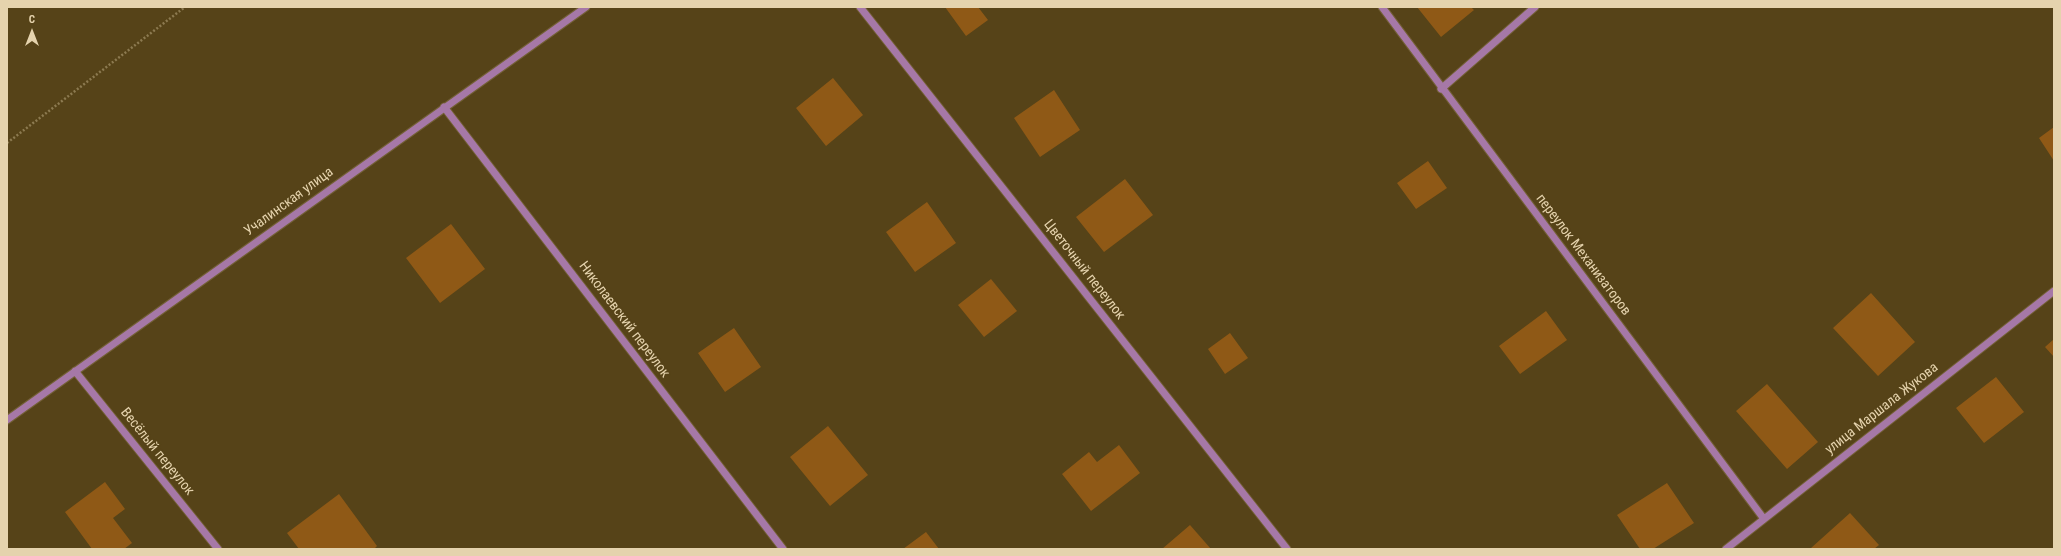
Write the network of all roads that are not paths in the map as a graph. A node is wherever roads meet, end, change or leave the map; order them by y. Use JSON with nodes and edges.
{"nodes":[{"id":1,"x":586,"y":7,"type":"edge"},
{"id":2,"x":860,"y":7,"type":"edge"},
{"id":3,"x":1382,"y":7,"type":"edge"},
{"id":4,"x":1535,"y":7,"type":"edge"},
{"id":5,"x":1442,"y":89,"type":"junction"},
{"id":6,"x":444,"y":107,"type":"junction"},
{"id":7,"x":2054,"y":291,"type":"edge"},
{"id":8,"x":75,"y":371,"type":"junction"},
{"id":9,"x":7,"y":420,"type":"edge"},
{"id":10,"x":1764,"y":519,"type":"junction"},
{"id":11,"x":218,"y":549,"type":"edge"},
{"id":12,"x":783,"y":549,"type":"edge"},
{"id":13,"x":1287,"y":549,"type":"edge"},
{"id":14,"x":1726,"y":549,"type":"edge"}],
"edges":[{"from":1,"to":6,"type":"street","name":"Учалинская улица"},
{"from":2,"to":13,"type":"street","name":"Цветочный переулок"},
{"from":3,"to":5,"type":"street","name":"переулок Механизаторов"},
{"from":4,"to":5,"type":"street"},
{"from":5,"to":10,"type":"street","name":"переулок Механизаторов"},
{"from":6,"to":8,"type":"street","name":"Учалинская улица"},
{"from":6,"to":12,"type":"street","name":"Николаевский переулок"},
{"from":7,"to":10,"type":"street","name":"улица Маршала Жукова"},
{"from":8,"to":9,"type":"street","name":"Учалинская улица"},
{"from":8,"to":11,"type":"street","name":"Весёлый переулок"},
{"from":10,"to":14,"type":"street","name":"улица Маршала Жукова"}]}
